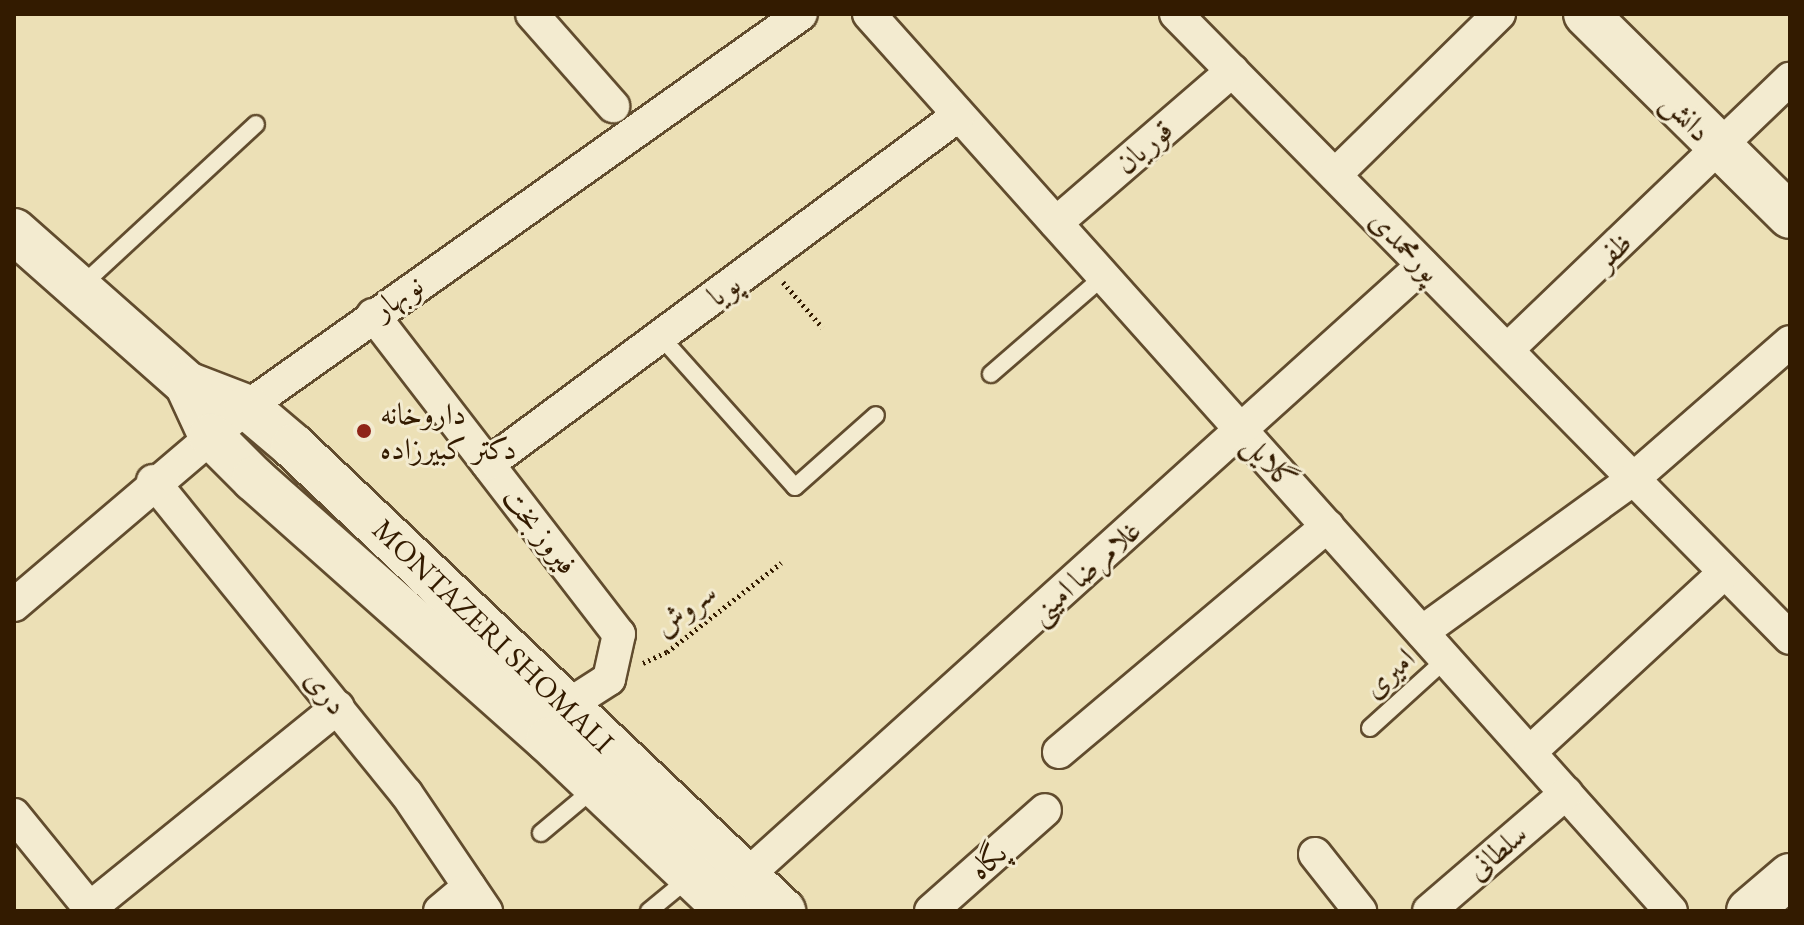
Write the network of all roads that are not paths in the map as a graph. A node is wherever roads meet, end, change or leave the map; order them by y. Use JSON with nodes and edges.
{"nodes":[{"id":1,"x":532,"y":14,"type":"edge"},
{"id":2,"x":801,"y":14,"type":"edge"},
{"id":3,"x":869,"y":14,"type":"edge"},
{"id":4,"x":1176,"y":14,"type":"edge"},
{"id":5,"x":1499,"y":14,"type":"edge"},
{"id":6,"x":1586,"y":14,"type":"edge"},
{"id":7,"x":1232,"y":71,"type":"junction"},
{"id":8,"x":1790,"y":79,"type":"edge"},
{"id":9,"x":613,"y":106,"type":"dead end"},
{"id":10,"x":959,"y":115,"type":"junction"},
{"id":11,"x":256,"y":124,"type":"dead end"},
{"id":12,"x":1720,"y":152,"type":"junction"},
{"id":13,"x":1335,"y":175,"type":"junction"},
{"id":14,"x":1790,"y":216,"type":"edge"},
{"id":15,"x":1056,"y":223,"type":"junction"},
{"id":16,"x":14,"y":231,"type":"edge"},
{"id":17,"x":1423,"y":265,"type":"junction"},
{"id":18,"x":1104,"y":276,"type":"junction"},
{"id":19,"x":78,"y":289,"type":"junction"},
{"id":20,"x":373,"y":315,"type":"junction"},
{"id":21,"x":661,"y":337,"type":"junction"},
{"id":22,"x":1790,"y":342,"type":"edge"},
{"id":23,"x":1507,"y":350,"type":"junction"},
{"id":24,"x":991,"y":374,"type":"dead end"},
{"id":25,"x":187,"y":384,"type":"junction"},
{"id":26,"x":247,"y":407,"type":"junction"},
{"id":27,"x":876,"y":415,"type":"dead end"},
{"id":28,"x":1241,"y":430,"type":"junction"},
{"id":29,"x":211,"y":436,"type":"junction"},
{"id":30,"x":488,"y":464,"type":"junction"},
{"id":31,"x":1633,"y":479,"type":"junction"},
{"id":32,"x":153,"y":481,"type":"junction"},
{"id":33,"x":1327,"y":526,"type":"junction"},
{"id":34,"x":1725,"y":572,"type":"junction"},
{"id":35,"x":14,"y":605,"type":"edge"},
{"id":36,"x":1785,"y":622,"type":"edge"},
{"id":37,"x":1422,"y":632,"type":"junction"},
{"id":38,"x":1446,"y":659,"type":"junction"},
{"id":39,"x":567,"y":706,"type":"junction"},
{"id":40,"x":338,"y":707,"type":"junction"},
{"id":41,"x":1370,"y":728,"type":"dead end"},
{"id":42,"x":1059,"y":752,"type":"dead end"},
{"id":43,"x":1530,"y":752,"type":"junction"},
{"id":44,"x":598,"y":786,"type":"junction"},
{"id":45,"x":1566,"y":793,"type":"junction"},
{"id":46,"x":1045,"y":810,"type":"dead end"},
{"id":47,"x":14,"y":815,"type":"edge"},
{"id":48,"x":541,"y":833,"type":"dead end"},
{"id":49,"x":1315,"y":854,"type":"dead end"},
{"id":50,"x":1790,"y":876,"type":"edge"},
{"id":51,"x":690,"y":877,"type":"junction"},
{"id":52,"x":737,"y":894,"type":"edge"},
{"id":53,"x":478,"y":899,"type":"edge"},
{"id":54,"x":91,"y":910,"type":"edge"},
{"id":55,"x":440,"y":911,"type":"edge"},
{"id":56,"x":649,"y":911,"type":"edge"},
{"id":57,"x":783,"y":911,"type":"edge"},
{"id":58,"x":931,"y":911,"type":"edge"},
{"id":59,"x":1360,"y":911,"type":"edge"},
{"id":60,"x":1429,"y":911,"type":"edge"},
{"id":61,"x":1671,"y":911,"type":"edge"},
{"id":62,"x":1749,"y":911,"type":"edge"}],
"edges":[{"from":1,"to":9,"type":"street"},
{"from":2,"to":20,"type":"street","name":"نوبهار"},
{"from":3,"to":10,"type":"street","name":"گلایل"},
{"from":4,"to":7,"type":"street","name":"پورمحمدی"},
{"from":5,"to":13,"type":"street"},
{"from":6,"to":12,"type":"main road","name":"دانش"},
{"from":7,"to":13,"type":"street","name":"پورمحمدی"},
{"from":7,"to":15,"type":"street","name":"قوریان"},
{"from":8,"to":12,"type":"street","name":"ظفر"},
{"from":10,"to":15,"type":"street","name":"گلایل"},
{"from":10,"to":21,"type":"street","name":"پویا"},
{"from":11,"to":19,"type":"lane"},
{"from":12,"to":14,"type":"main road","name":"دانش"},
{"from":12,"to":23,"type":"street","name":"ظفر"},
{"from":13,"to":17,"type":"street","name":"پورمحمدی"},
{"from":15,"to":18,"type":"street","name":"گلایل"},
{"from":16,"to":19,"type":"main road","name":"MONTAZERI SHOMALI"},
{"from":17,"to":23,"type":"street","name":"پورمحمدی"},
{"from":17,"to":28,"type":"street","name":"غلامرضا امینی"},
{"from":18,"to":24,"type":"lane"},
{"from":18,"to":28,"type":"street","name":"گلایل"},
{"from":19,"to":25,"type":"main road","name":"MONTAZERI SHOMALI"},
{"from":20,"to":26,"type":"street","name":"نوبهار"},
{"from":20,"to":30,"type":"street","name":"فیروز بخت"},
{"from":21,"to":27,"type":"lane"},
{"from":21,"to":30,"type":"street","name":"پویا"},
{"from":22,"to":31,"type":"street"},
{"from":23,"to":31,"type":"street","name":"پورمحمدی"},
{"from":25,"to":26,"type":"main road","name":"MONTAZERI SHOMALI"},
{"from":25,"to":29,"type":"main road","name":"MONTAZERI SHOMALI"},
{"from":26,"to":29,"type":"street","name":"نوبهار"},
{"from":26,"to":39,"type":"main road","name":"MONTAZERI SHOMALI"},
{"from":28,"to":33,"type":"street","name":"گلایل"},
{"from":28,"to":52,"type":"street","name":"غلامرضا امینی"},
{"from":29,"to":32,"type":"street","name":"نوبهار"},
{"from":29,"to":44,"type":"main road","name":"MONTAZERI SHOMALI"},
{"from":30,"to":39,"type":"street","name":"فیروز بخت"},
{"from":31,"to":34,"type":"street","name":"پورمحمدی"},
{"from":31,"to":37,"type":"street"},
{"from":32,"to":35,"type":"street","name":"نوبهار"},
{"from":32,"to":40,"type":"street","name":"دری"},
{"from":33,"to":37,"type":"street","name":"گلایل"},
{"from":33,"to":42,"type":"street"},
{"from":34,"to":36,"type":"street","name":"پورمحمدی"},
{"from":34,"to":43,"type":"street"},
{"from":37,"to":38,"type":"street","name":"گلایل"},
{"from":38,"to":41,"type":"lane","name":"امیری"},
{"from":38,"to":43,"type":"street","name":"گلایل"},
{"from":39,"to":52,"type":"main road","name":"MONTAZERI SHOMALI"},
{"from":40,"to":53,"type":"street","name":"دری"},
{"from":40,"to":54,"type":"street"},
{"from":43,"to":45,"type":"street","name":"گلایل"},
{"from":44,"to":48,"type":"lane"},
{"from":44,"to":51,"type":"main road","name":"MONTAZERI SHOMALI"},
{"from":45,"to":60,"type":"street","name":"سلطانی"},
{"from":45,"to":61,"type":"street","name":"گلایل"},
{"from":46,"to":58,"type":"street","name":"پگاه"},
{"from":47,"to":54,"type":"street"},
{"from":49,"to":59,"type":"street"},
{"from":50,"to":62,"type":"main road"},
{"from":51,"to":52,"type":"main road","name":"MONTAZERI SHOMALI"},
{"from":51,"to":56,"type":"lane"},
{"from":52,"to":57,"type":"main road","name":"MONTAZERI SHOMALI"},
{"from":53,"to":55,"type":"street"}]}
